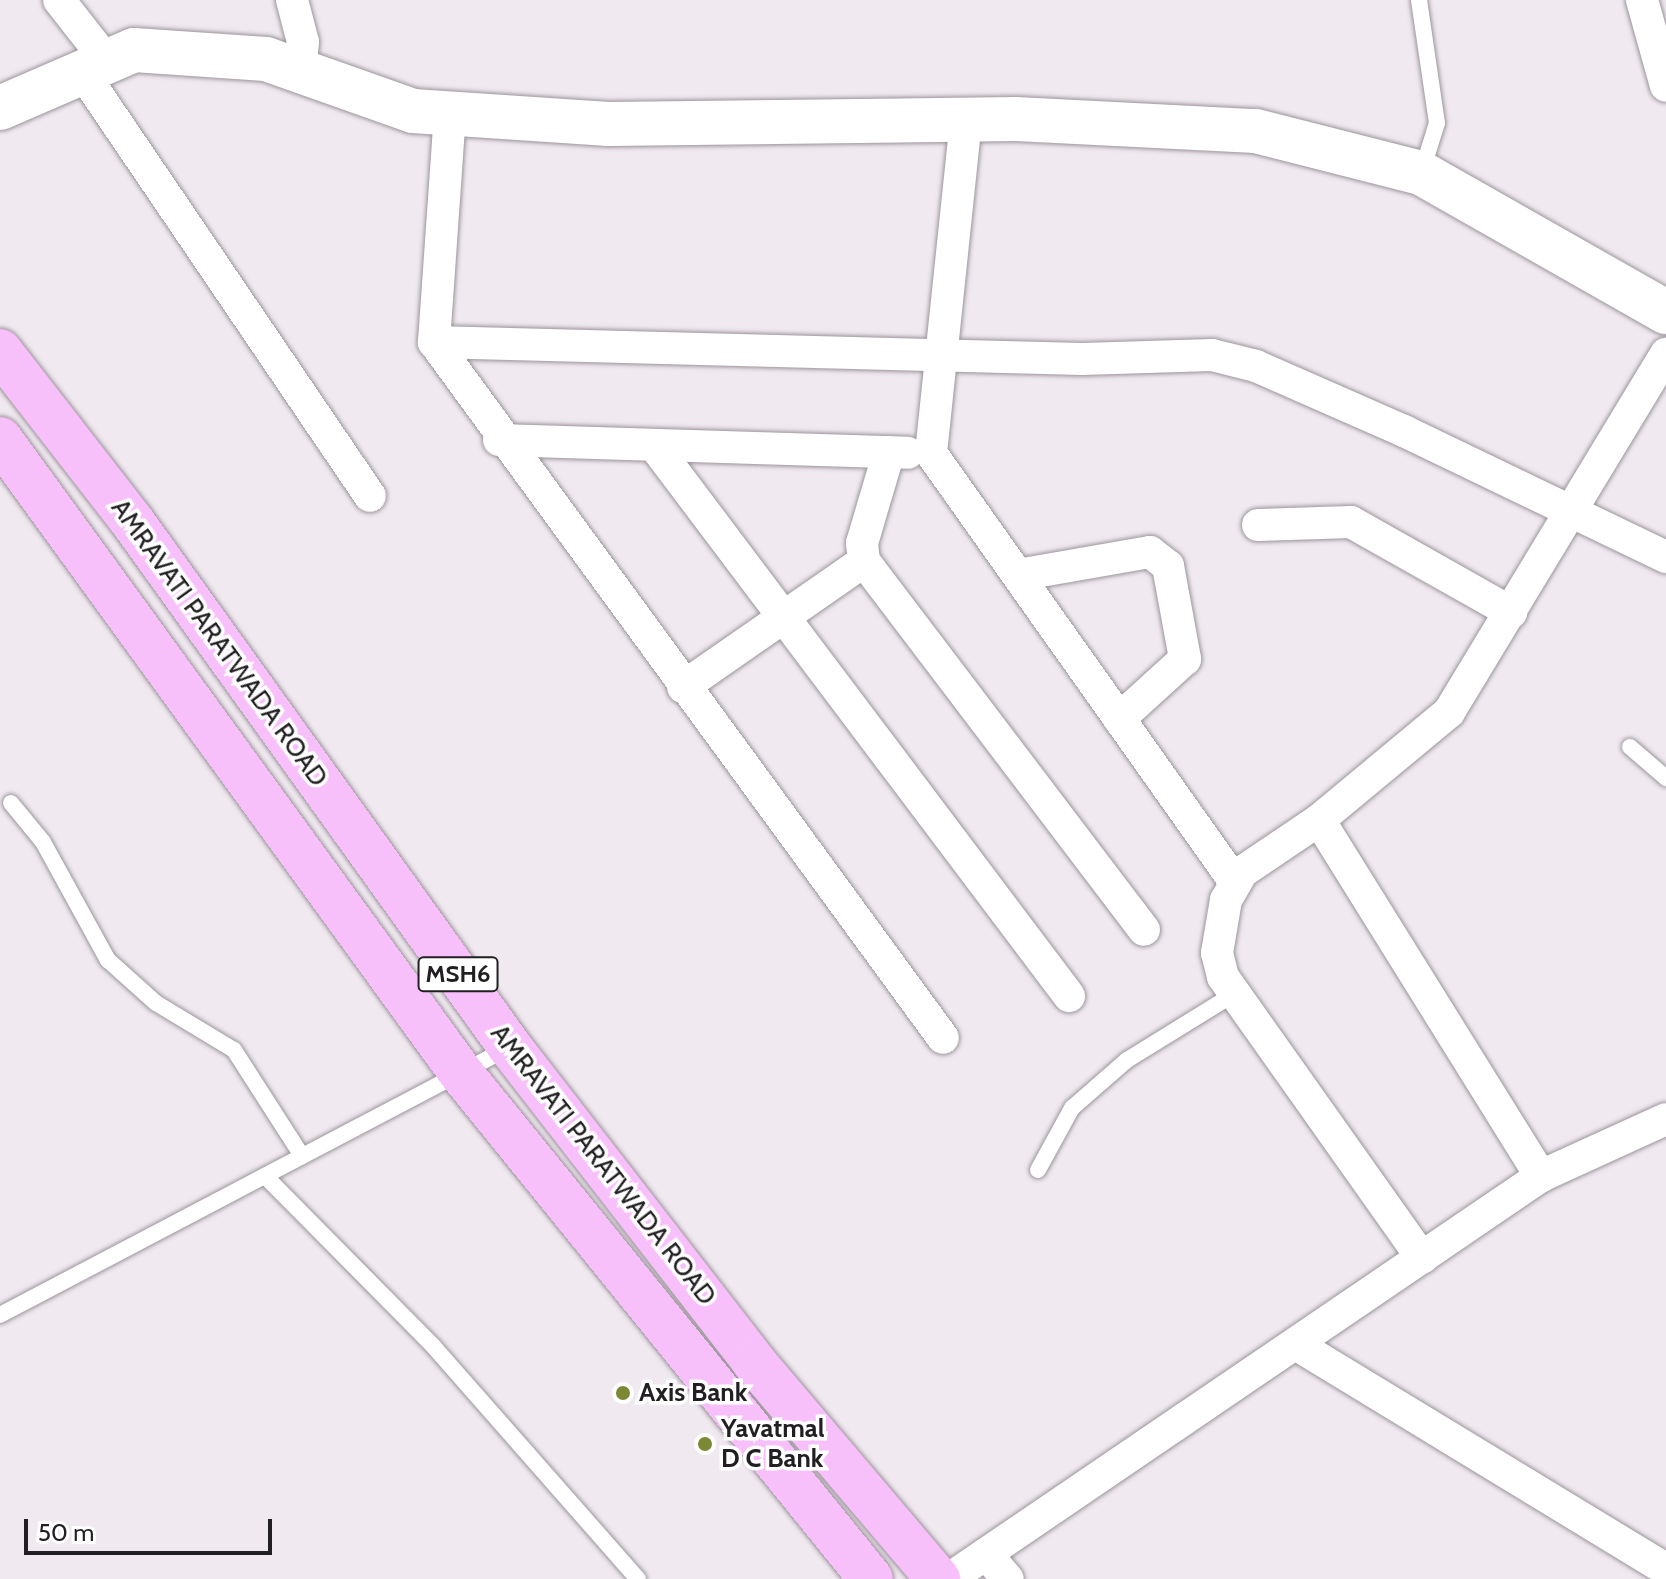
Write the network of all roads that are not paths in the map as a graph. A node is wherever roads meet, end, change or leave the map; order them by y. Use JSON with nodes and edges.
{"nodes":[{"id":1,"x":59,"y":0,"type":"edge"},
{"id":2,"x":292,"y":0,"type":"edge"},
{"id":3,"x":1419,"y":0,"type":"edge"},
{"id":4,"x":1642,"y":0,"type":"edge"},
{"id":5,"x":93,"y":64,"type":"junction"},
{"id":6,"x":300,"y":71,"type":"junction"},
{"id":7,"x":1666,"y":86,"type":"edge"},
{"id":8,"x":0,"y":108,"type":"edge"},
{"id":9,"x":450,"y":113,"type":"junction"},
{"id":10,"x":966,"y":120,"type":"junction"},
{"id":11,"x":1421,"y":173,"type":"junction"},
{"id":12,"x":1666,"y":312,"type":"edge"},
{"id":13,"x":434,"y":342,"type":"junction"},
{"id":14,"x":938,"y":349,"type":"junction"},
{"id":15,"x":0,"y":351,"type":"edge"},
{"id":16,"x":1666,"y":353,"type":"edge"},
{"id":17,"x":0,"y":439,"type":"edge"},
{"id":18,"x":499,"y":440,"type":"junction"},
{"id":19,"x":654,"y":445,"type":"junction"},
{"id":20,"x":889,"y":452,"type":"junction"},
{"id":21,"x":931,"y":453,"type":"junction"},
{"id":22,"x":370,"y":496,"type":"dead end"},
{"id":23,"x":1567,"y":511,"type":"junction"},
{"id":24,"x":1258,"y":525,"type":"dead end"},
{"id":25,"x":1666,"y":557,"type":"edge"},
{"id":26,"x":864,"y":561,"type":"junction"},
{"id":27,"x":1018,"y":575,"type":"junction"},
{"id":28,"x":1511,"y":612,"type":"junction"},
{"id":29,"x":783,"y":615,"type":"junction"},
{"id":30,"x":683,"y":687,"type":"junction"},
{"id":31,"x":1119,"y":719,"type":"junction"},
{"id":32,"x":1630,"y":747,"type":"dead end"},
{"id":33,"x":1666,"y":778,"type":"edge"},
{"id":34,"x":11,"y":803,"type":"dead end"},
{"id":35,"x":1319,"y":820,"type":"junction"},
{"id":36,"x":1235,"y":882,"type":"junction"},
{"id":37,"x":1144,"y":930,"type":"dead end"},
{"id":38,"x":1234,"y":994,"type":"junction"},
{"id":39,"x":1069,"y":996,"type":"dead end"},
{"id":40,"x":943,"y":1038,"type":"dead end"},
{"id":41,"x":510,"y":1047,"type":"junction"},
{"id":42,"x":461,"y":1073,"type":"junction"},
{"id":43,"x":1666,"y":1119,"type":"edge"},
{"id":44,"x":302,"y":1156,"type":"junction"},
{"id":45,"x":1038,"y":1170,"type":"dead end"},
{"id":46,"x":265,"y":1176,"type":"junction"},
{"id":47,"x":1541,"y":1176,"type":"junction"},
{"id":48,"x":1422,"y":1258,"type":"junction"},
{"id":49,"x":0,"y":1315,"type":"edge"},
{"id":50,"x":1297,"y":1345,"type":"junction"},
{"id":51,"x":986,"y":1554,"type":"junction"},
{"id":52,"x":1666,"y":1569,"type":"edge"},
{"id":53,"x":638,"y":1579,"type":"edge"},
{"id":54,"x":871,"y":1579,"type":"edge"},
{"id":55,"x":938,"y":1579,"type":"edge"},
{"id":56,"x":949,"y":1579,"type":"edge"},
{"id":57,"x":1008,"y":1579,"type":"edge"}],
"edges":[{"from":1,"to":5,"type":"street"},
{"from":2,"to":6,"type":"street"},
{"from":3,"to":11,"type":"lane"},
{"from":4,"to":7,"type":"street"},
{"from":5,"to":6,"type":"main road"},
{"from":5,"to":8,"type":"main road"},
{"from":5,"to":22,"type":"street"},
{"from":6,"to":9,"type":"main road"},
{"from":9,"to":10,"type":"main road"},
{"from":9,"to":13,"type":"street"},
{"from":10,"to":11,"type":"main road"},
{"from":10,"to":14,"type":"street"},
{"from":11,"to":12,"type":"main road"},
{"from":13,"to":14,"type":"street"},
{"from":13,"to":18,"type":"street"},
{"from":14,"to":21,"type":"street"},
{"from":14,"to":23,"type":"street"},
{"from":15,"to":41,"type":"main road","name":"AMRAVATI PARATWADA ROAD","number":"MSH6"},
{"from":16,"to":23,"type":"street"},
{"from":17,"to":42,"type":"main road","name":"AMRAVATI PARATWADA ROAD","number":"MSH6"},
{"from":18,"to":19,"type":"street"},
{"from":18,"to":30,"type":"street"},
{"from":19,"to":20,"type":"street"},
{"from":19,"to":29,"type":"street"},
{"from":20,"to":21,"type":"street"},
{"from":20,"to":26,"type":"street"},
{"from":21,"to":27,"type":"street"},
{"from":23,"to":25,"type":"street"},
{"from":23,"to":28,"type":"street"},
{"from":24,"to":28,"type":"street"},
{"from":26,"to":29,"type":"street"},
{"from":26,"to":37,"type":"street"},
{"from":27,"to":31,"type":"street"},
{"from":27,"to":31,"type":"street"},
{"from":28,"to":35,"type":"street"},
{"from":29,"to":30,"type":"street"},
{"from":29,"to":39,"type":"street"},
{"from":30,"to":40,"type":"street"},
{"from":31,"to":36,"type":"street"},
{"from":32,"to":33,"type":"lane"},
{"from":34,"to":44,"type":"lane"},
{"from":35,"to":36,"type":"street"},
{"from":35,"to":47,"type":"street"},
{"from":36,"to":38,"type":"street"},
{"from":38,"to":45,"type":"lane"},
{"from":38,"to":48,"type":"street"},
{"from":41,"to":42,"type":"lane"},
{"from":41,"to":55,"type":"main road","name":"AMRAVATI PARATWADA ROAD","number":"MSH6"},
{"from":42,"to":44,"type":"lane"},
{"from":42,"to":54,"type":"main road","name":"AMRAVATI PARATWADA ROAD","number":"MSH6"},
{"from":43,"to":47,"type":"street"},
{"from":44,"to":46,"type":"lane"},
{"from":46,"to":49,"type":"lane"},
{"from":46,"to":53,"type":"lane"},
{"from":47,"to":48,"type":"street"},
{"from":48,"to":50,"type":"street"},
{"from":50,"to":51,"type":"street"},
{"from":50,"to":52,"type":"street"},
{"from":51,"to":56,"type":"street"},
{"from":51,"to":57,"type":"street"}]}
